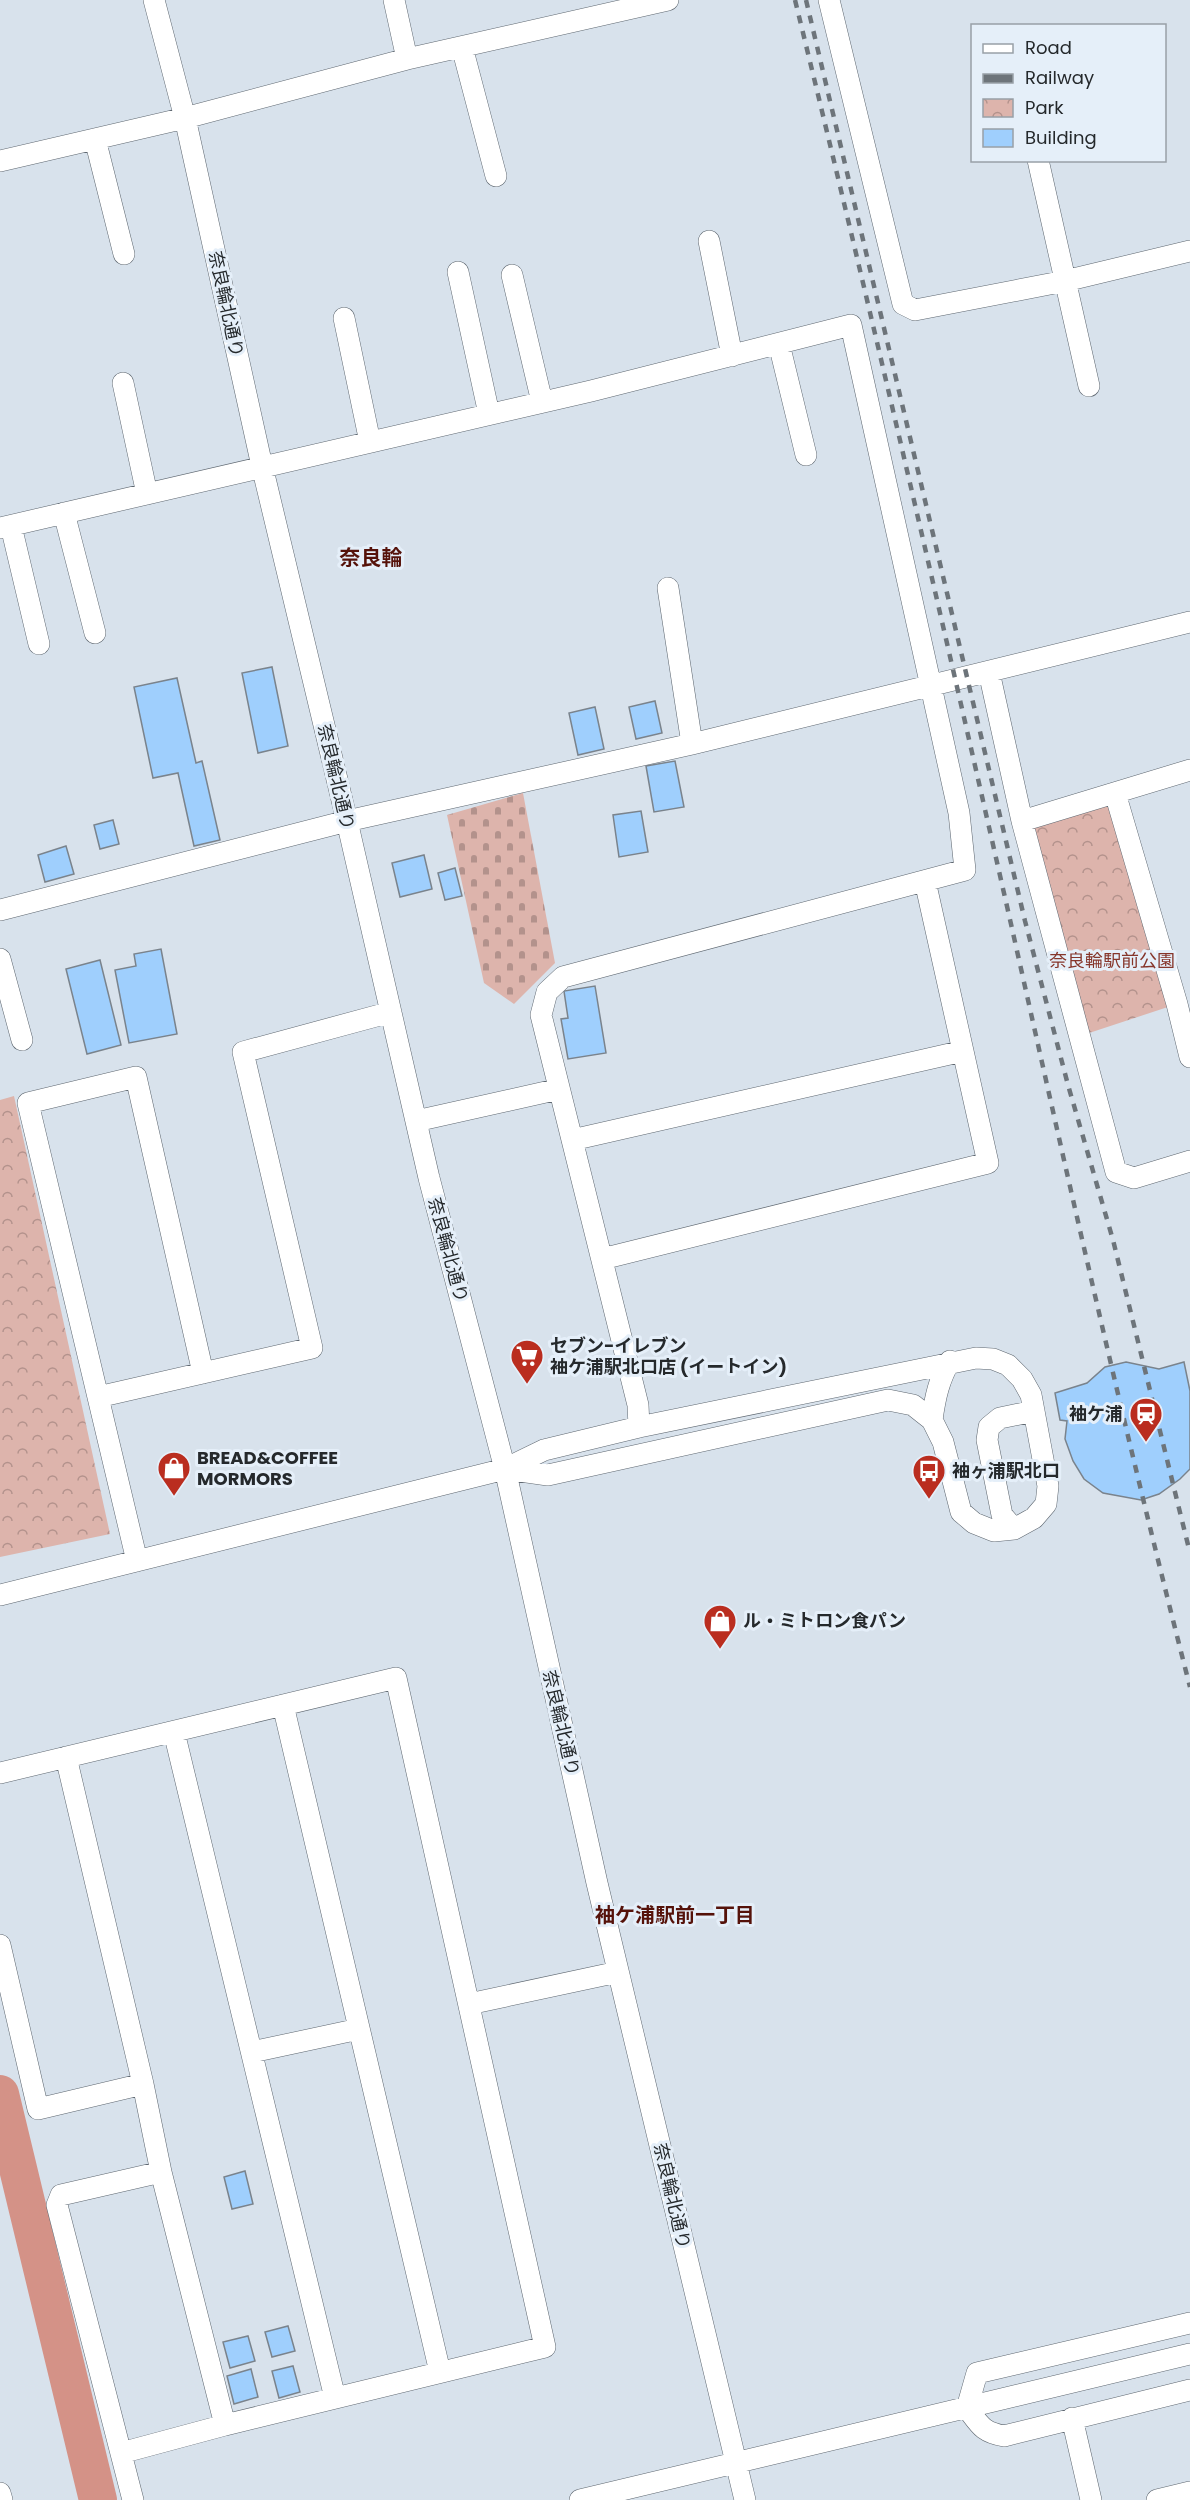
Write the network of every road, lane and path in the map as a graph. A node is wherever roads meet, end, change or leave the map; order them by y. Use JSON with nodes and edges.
{"nodes":[{"id":1,"x":154,"y":0,"type":"edge"},
{"id":2,"x":394,"y":0,"type":"edge"},
{"id":3,"x":668,"y":0,"type":"edge"},
{"id":4,"x":829,"y":0,"type":"edge"},
{"id":5,"x":634,"y":4,"type":"edge"},
{"id":6,"x":462,"y":47,"type":"junction"},
{"id":7,"x":407,"y":59,"type":"junction"},
{"id":8,"x":185,"y":118,"type":"junction"},
{"id":9,"x":95,"y":138,"type":"junction"},
{"id":10,"x":0,"y":161,"type":"edge"},
{"id":11,"x":1038,"y":162,"type":"edge"},
{"id":12,"x":496,"y":176,"type":"dead end"},
{"id":13,"x":709,"y":241,"type":"dead end"},
{"id":14,"x":1190,"y":251,"type":"edge"},
{"id":15,"x":124,"y":254,"type":"dead end"},
{"id":16,"x":458,"y":272,"type":"dead end"},
{"id":17,"x":512,"y":275,"type":"dead end"},
{"id":18,"x":1065,"y":280,"type":"junction"},
{"id":19,"x":344,"y":318,"type":"dead end"},
{"id":20,"x":779,"y":344,"type":"junction"},
{"id":21,"x":732,"y":356,"type":"junction"},
{"id":22,"x":123,"y":383,"type":"dead end"},
{"id":23,"x":1089,"y":386,"type":"dead end"},
{"id":24,"x":542,"y":402,"type":"junction"},
{"id":25,"x":489,"y":414,"type":"junction"},
{"id":26,"x":370,"y":442,"type":"junction"},
{"id":27,"x":806,"y":455,"type":"dead end"},
{"id":28,"x":262,"y":466,"type":"junction"},
{"id":29,"x":147,"y":494,"type":"junction"},
{"id":30,"x":64,"y":513,"type":"junction"},
{"id":31,"x":6,"y":527,"type":"edge"},
{"id":32,"x":668,"y":588,"type":"dead end"},
{"id":33,"x":1190,"y":622,"type":"edge"},
{"id":34,"x":95,"y":633,"type":"dead end"},
{"id":35,"x":39,"y":644,"type":"dead end"},
{"id":36,"x":989,"y":672,"type":"junction"},
{"id":37,"x":932,"y":686,"type":"junction"},
{"id":38,"x":692,"y":744,"type":"junction"},
{"id":39,"x":1190,"y":770,"type":"edge"},
{"id":40,"x":1115,"y":793,"type":"junction"},
{"id":41,"x":347,"y":821,"type":"junction"},
{"id":42,"x":1022,"y":821,"type":"junction"},
{"id":43,"x":925,"y":881,"type":"junction"},
{"id":44,"x":0,"y":910,"type":"edge"},
{"id":45,"x":0,"y":959,"type":"edge"},
{"id":46,"x":391,"y":1012,"type":"junction"},
{"id":47,"x":22,"y":1040,"type":"dead end"},
{"id":48,"x":963,"y":1051,"type":"junction"},
{"id":49,"x":1190,"y":1057,"type":"edge"},
{"id":50,"x":560,"y":1089,"type":"junction"},
{"id":51,"x":416,"y":1121,"type":"junction"},
{"id":52,"x":572,"y":1140,"type":"junction"},
{"id":53,"x":1190,"y":1161,"type":"edge"},
{"id":54,"x":602,"y":1258,"type":"junction"},
{"id":55,"x":950,"y":1361,"type":"junction"},
{"id":56,"x":203,"y":1373,"type":"junction"},
{"id":57,"x":98,"y":1397,"type":"junction"},
{"id":58,"x":1034,"y":1411,"type":"junction"},
{"id":59,"x":932,"y":1419,"type":"junction"},
{"id":60,"x":639,"y":1426,"type":"junction"},
{"id":61,"x":505,"y":1469,"type":"junction"},
{"id":62,"x":1014,"y":1529,"type":"junction"},
{"id":63,"x":137,"y":1561,"type":"junction"},
{"id":64,"x":0,"y":1595,"type":"edge"},
{"id":65,"x":283,"y":1705,"type":"junction"},
{"id":66,"x":174,"y":1732,"type":"junction"},
{"id":67,"x":66,"y":1757,"type":"junction"},
{"id":68,"x":0,"y":1773,"type":"edge"},
{"id":69,"x":0,"y":1945,"type":"edge"},
{"id":70,"x":618,"y":1972,"type":"junction"},
{"id":71,"x":469,"y":2004,"type":"junction"},
{"id":72,"x":359,"y":2029,"type":"junction"},
{"id":73,"x":252,"y":2052,"type":"junction"},
{"id":74,"x":143,"y":2084,"type":"junction"},
{"id":75,"x":161,"y":2172,"type":"junction"},
{"id":76,"x":1190,"y":2324,"type":"edge"},
{"id":77,"x":1190,"y":2354,"type":"edge"},
{"id":78,"x":440,"y":2372,"type":"junction"},
{"id":79,"x":1190,"y":2390,"type":"edge"},
{"id":80,"x":335,"y":2398,"type":"junction"},
{"id":81,"x":968,"y":2408,"type":"junction"},
{"id":82,"x":1072,"y":2418,"type":"junction"},
{"id":83,"x":225,"y":2425,"type":"junction"},
{"id":84,"x":121,"y":2453,"type":"junction"},
{"id":85,"x":736,"y":2464,"type":"junction"},
{"id":86,"x":1190,"y":2492,"type":"edge"},
{"id":87,"x":0,"y":2493,"type":"edge"},
{"id":88,"x":2,"y":2500,"type":"edge"},
{"id":89,"x":133,"y":2500,"type":"edge"},
{"id":90,"x":580,"y":2500,"type":"edge"},
{"id":91,"x":745,"y":2500,"type":"edge"},
{"id":92,"x":1091,"y":2500,"type":"edge"},
{"id":93,"x":1157,"y":2500,"type":"edge"}],
"edges":[{"from":1,"to":8,"type":"street","name":"奈良輪北通り"},
{"from":2,"to":7,"type":"street"},
{"from":3,"to":5,"type":"street"},
{"from":4,"to":18,"type":"street"},
{"from":5,"to":6,"type":"street"},
{"from":6,"to":7,"type":"street"},
{"from":6,"to":12,"type":"street"},
{"from":7,"to":8,"type":"street"},
{"from":8,"to":9,"type":"street"},
{"from":8,"to":28,"type":"street","name":"奈良輪北通り"},
{"from":9,"to":10,"type":"street"},
{"from":9,"to":15,"type":"street"},
{"from":11,"to":18,"type":"street"},
{"from":13,"to":21,"type":"street"},
{"from":14,"to":18,"type":"street"},
{"from":16,"to":25,"type":"street"},
{"from":17,"to":24,"type":"street"},
{"from":18,"to":23,"type":"street"},
{"from":19,"to":26,"type":"street"},
{"from":20,"to":21,"type":"street"},
{"from":20,"to":27,"type":"street"},
{"from":20,"to":37,"type":"street"},
{"from":21,"to":24,"type":"street"},
{"from":22,"to":29,"type":"street"},
{"from":24,"to":25,"type":"street"},
{"from":25,"to":26,"type":"street"},
{"from":26,"to":28,"type":"street"},
{"from":28,"to":29,"type":"street"},
{"from":28,"to":41,"type":"street","name":"奈良輪北通り"},
{"from":29,"to":30,"type":"street"},
{"from":30,"to":31,"type":"street"},
{"from":30,"to":34,"type":"street"},
{"from":31,"to":35,"type":"street"},
{"from":32,"to":38,"type":"street"},
{"from":33,"to":36,"type":"street"},
{"from":36,"to":37,"type":"street"},
{"from":36,"to":42,"type":"street"},
{"from":37,"to":38,"type":"street"},
{"from":37,"to":43,"type":"street"},
{"from":38,"to":41,"type":"street"},
{"from":39,"to":40,"type":"street"},
{"from":40,"to":42,"type":"street"},
{"from":40,"to":49,"type":"street"},
{"from":41,"to":44,"type":"street"},
{"from":41,"to":46,"type":"street","name":"奈良輪北通り"},
{"from":42,"to":53,"type":"street"},
{"from":43,"to":48,"type":"street"},
{"from":43,"to":50,"type":"street"},
{"from":45,"to":47,"type":"street"},
{"from":46,"to":51,"type":"street","name":"奈良輪北通り"},
{"from":46,"to":56,"type":"street"},
{"from":48,"to":52,"type":"street"},
{"from":48,"to":54,"type":"street"},
{"from":50,"to":51,"type":"street"},
{"from":50,"to":52,"type":"street"},
{"from":51,"to":61,"type":"street","name":"奈良輪北通り"},
{"from":52,"to":54,"type":"street"},
{"from":54,"to":60,"type":"street"},
{"from":55,"to":58,"type":"street"},
{"from":55,"to":59,"type":"street"},
{"from":55,"to":60,"type":"street"},
{"from":56,"to":57,"type":"street"},
{"from":56,"to":57,"type":"street"},
{"from":57,"to":63,"type":"street"},
{"from":58,"to":62,"type":"street"},
{"from":58,"to":62,"type":"street"},
{"from":59,"to":61,"type":"street"},
{"from":59,"to":62,"type":"street"},
{"from":60,"to":61,"type":"street"},
{"from":61,"to":63,"type":"street"},
{"from":61,"to":70,"type":"street","name":"奈良輪北通り"},
{"from":63,"to":64,"type":"street"},
{"from":65,"to":66,"type":"street"},
{"from":65,"to":71,"type":"street"},
{"from":65,"to":72,"type":"street"},
{"from":66,"to":67,"type":"street"},
{"from":66,"to":73,"type":"street"},
{"from":67,"to":68,"type":"street"},
{"from":67,"to":74,"type":"street"},
{"from":69,"to":74,"type":"street"},
{"from":70,"to":71,"type":"street"},
{"from":70,"to":85,"type":"street","name":"奈良輪北通り"},
{"from":71,"to":78,"type":"street"},
{"from":72,"to":73,"type":"street"},
{"from":72,"to":78,"type":"street"},
{"from":73,"to":80,"type":"street"},
{"from":74,"to":75,"type":"street"},
{"from":75,"to":83,"type":"street"},
{"from":75,"to":84,"type":"street"},
{"from":76,"to":81,"type":"street"},
{"from":77,"to":81,"type":"street"},
{"from":78,"to":80,"type":"street"},
{"from":79,"to":82,"type":"street"},
{"from":80,"to":83,"type":"street"},
{"from":81,"to":82,"type":"street"},
{"from":81,"to":85,"type":"street"},
{"from":82,"to":92,"type":"street"},
{"from":83,"to":84,"type":"street"},
{"from":84,"to":89,"type":"street"},
{"from":85,"to":90,"type":"street"},
{"from":85,"to":91,"type":"street","name":"奈良輪北通り"},
{"from":86,"to":93,"type":"street"},
{"from":87,"to":88,"type":"street"}]}
